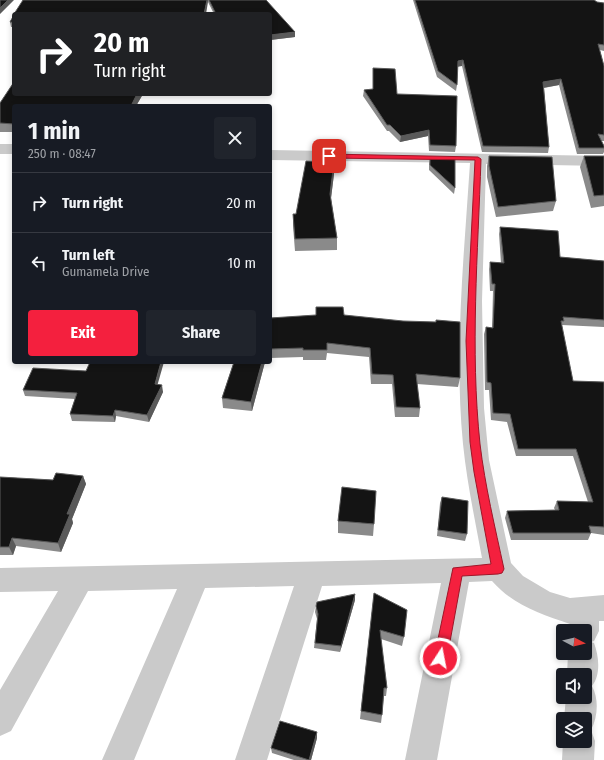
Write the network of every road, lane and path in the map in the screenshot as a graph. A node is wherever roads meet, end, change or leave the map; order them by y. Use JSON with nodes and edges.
{"nodes":[{"id":1,"x":0,"y":149,"type":"edge"},
{"id":2,"x":12,"y":149,"type":"edge"},
{"id":3,"x":272,"y":155,"type":"edge"},
{"id":4,"x":478,"y":159,"type":"junction"},
{"id":5,"x":604,"y":161,"type":"edge"},
{"id":6,"x":498,"y":569,"type":"junction"},
{"id":7,"x":458,"y":571,"type":"junction"},
{"id":8,"x":312,"y":574,"type":"junction"},
{"id":9,"x":196,"y":576,"type":"junction"},
{"id":10,"x":80,"y":579,"type":"junction"},
{"id":11,"x":0,"y":580,"type":"edge"},
{"id":12,"x":591,"y":616,"type":"edge"},
{"id":13,"x":0,"y":720,"type":"edge"},
{"id":14,"x":579,"y":748,"type":"edge"},
{"id":15,"x":118,"y":760,"type":"edge"},
{"id":16,"x":251,"y":760,"type":"edge"},
{"id":17,"x":421,"y":760,"type":"edge"},
{"id":18,"x":578,"y":760,"type":"edge"}],
"edges":[{"from":1,"to":2,"type":"street"},
{"from":3,"to":4,"type":"street"},
{"from":4,"to":5,"type":"street"},
{"from":4,"to":6,"type":"street"},
{"from":6,"to":7,"type":"street"},
{"from":6,"to":12,"type":"street"},
{"from":7,"to":8,"type":"street"},
{"from":7,"to":17,"type":"street"},
{"from":8,"to":9,"type":"street"},
{"from":8,"to":16,"type":"street"},
{"from":9,"to":10,"type":"street"},
{"from":9,"to":15,"type":"street"},
{"from":10,"to":11,"type":"street"},
{"from":10,"to":13,"type":"street"},
{"from":14,"to":18,"type":"street"}]}
